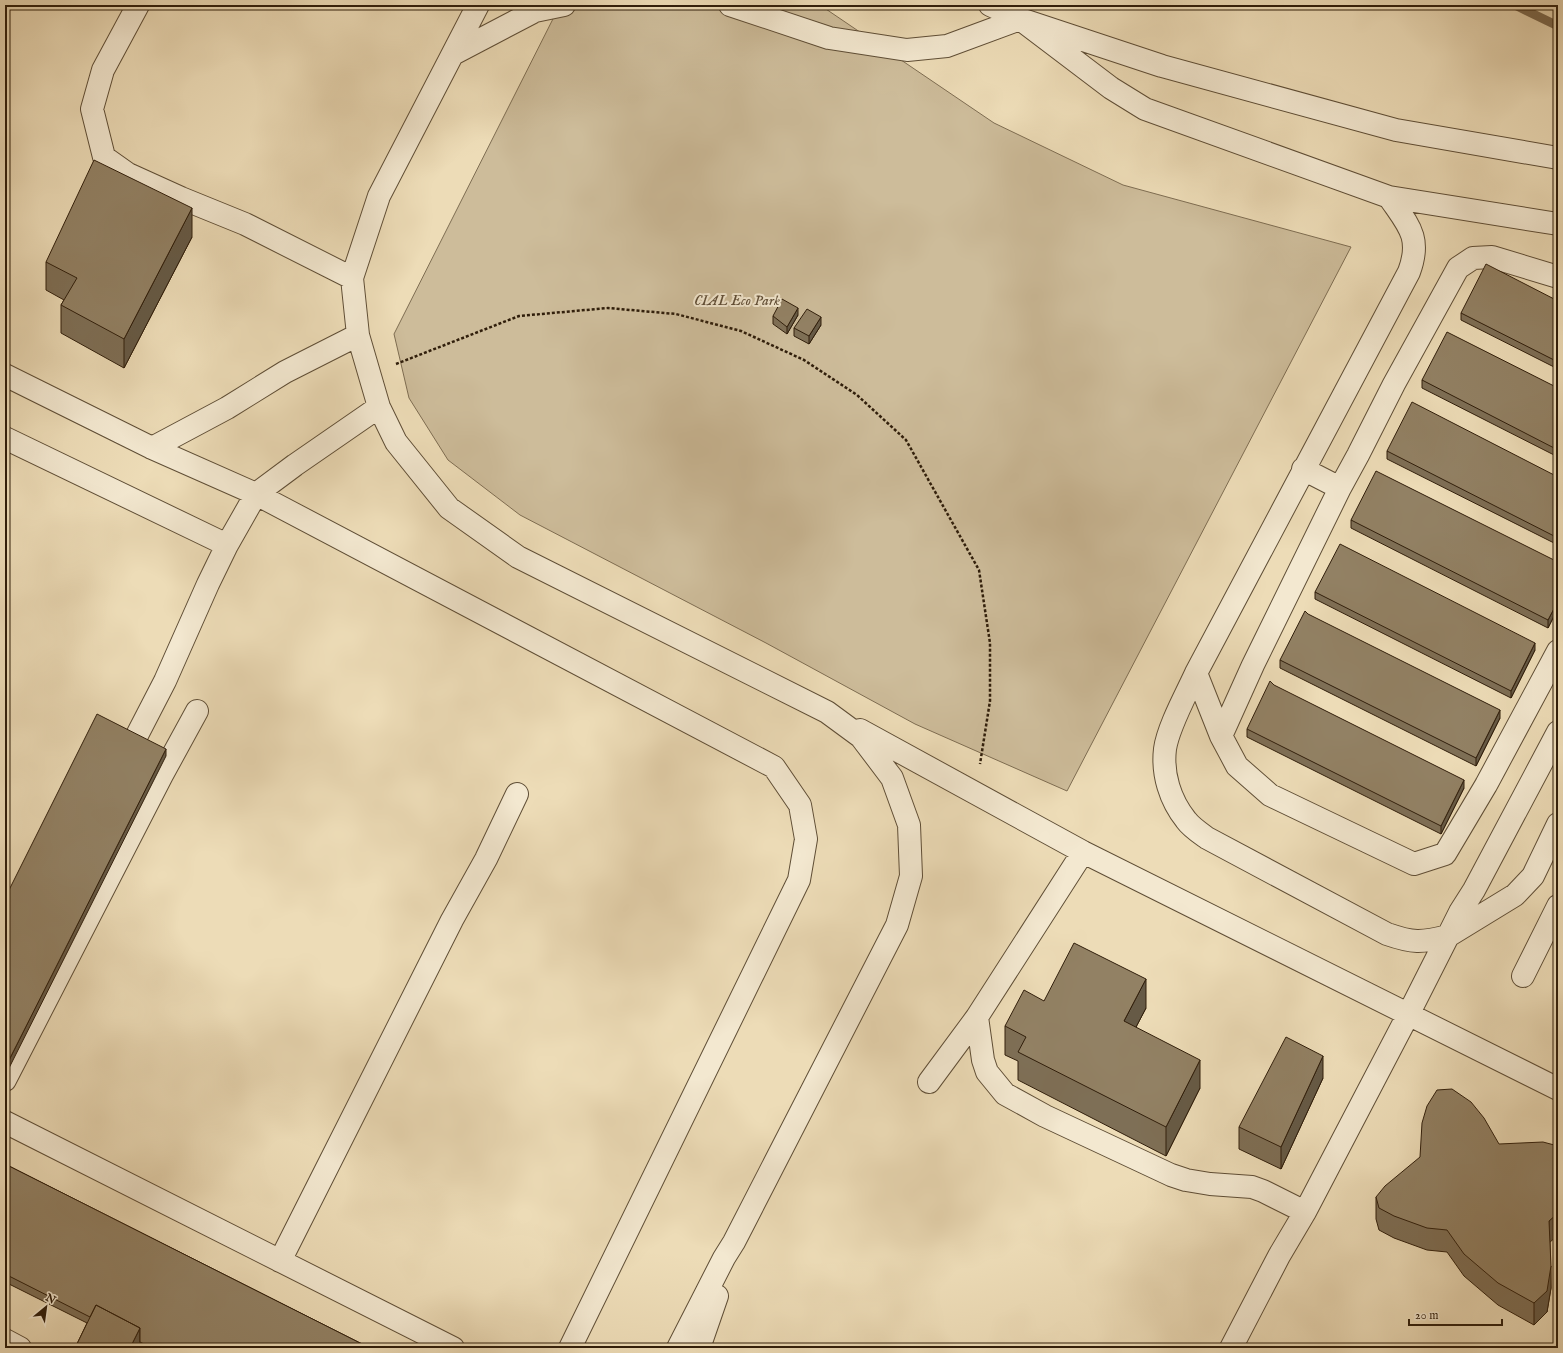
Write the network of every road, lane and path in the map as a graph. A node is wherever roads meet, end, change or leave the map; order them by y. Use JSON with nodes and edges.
{"nodes":[{"id":1,"x":138,"y":5,"type":"edge"},
{"id":2,"x":478,"y":5,"type":"edge"},
{"id":3,"x":564,"y":5,"type":"edge"},
{"id":4,"x":730,"y":5,"type":"edge"},
{"id":5,"x":990,"y":5,"type":"edge"},
{"id":6,"x":1020,"y":20,"type":"junction"},
{"id":7,"x":453,"y":54,"type":"junction"},
{"id":8,"x":1558,"y":158,"type":"edge"},
{"id":9,"x":1389,"y":197,"type":"junction"},
{"id":10,"x":1558,"y":224,"type":"edge"},
{"id":11,"x":1558,"y":277,"type":"edge"},
{"id":12,"x":352,"y":278,"type":"junction"},
{"id":13,"x":358,"y":335,"type":"junction"},
{"id":14,"x":369,"y":374,"type":"junction"},
{"id":15,"x":5,"y":375,"type":"edge"},
{"id":16,"x":380,"y":407,"type":"junction"},
{"id":17,"x":5,"y":438,"type":"edge"},
{"id":18,"x":152,"y":448,"type":"junction"},
{"id":19,"x":1303,"y":469,"type":"junction"},
{"id":20,"x":1340,"y":488,"type":"junction"},
{"id":21,"x":256,"y":494,"type":"junction"},
{"id":22,"x":228,"y":545,"type":"junction"},
{"id":23,"x":1558,"y":651,"type":"edge"},
{"id":24,"x":1196,"y":672,"type":"junction"},
{"id":25,"x":197,"y":711,"type":"dead end"},
{"id":26,"x":827,"y":712,"type":"junction"},
{"id":27,"x":1558,"y":732,"type":"edge"},
{"id":28,"x":1221,"y":736,"type":"junction"},
{"id":29,"x":134,"y":741,"type":"edge"},
{"id":30,"x":975,"y":793,"type":"junction"},
{"id":31,"x":517,"y":794,"type":"dead end"},
{"id":32,"x":1558,"y":824,"type":"edge"},
{"id":33,"x":1083,"y":852,"type":"junction"},
{"id":34,"x":1558,"y":906,"type":"edge"},
{"id":35,"x":1448,"y":936,"type":"junction"},
{"id":36,"x":1523,"y":976,"type":"dead end"},
{"id":37,"x":1408,"y":1015,"type":"junction"},
{"id":38,"x":977,"y":1017,"type":"junction"},
{"id":39,"x":5,"y":1080,"type":"edge"},
{"id":40,"x":929,"y":1082,"type":"dead end"},
{"id":41,"x":1558,"y":1089,"type":"edge"},
{"id":42,"x":5,"y":1122,"type":"edge"},
{"id":43,"x":1305,"y":1212,"type":"junction"},
{"id":44,"x":734,"y":1242,"type":"junction"},
{"id":45,"x":280,"y":1261,"type":"junction"},
{"id":46,"x":5,"y":1340,"type":"edge"},
{"id":47,"x":20,"y":1348,"type":"edge"},
{"id":48,"x":452,"y":1348,"type":"edge"},
{"id":49,"x":570,"y":1348,"type":"edge"},
{"id":50,"x":678,"y":1348,"type":"edge"},
{"id":51,"x":699,"y":1348,"type":"edge"},
{"id":52,"x":1231,"y":1348,"type":"edge"}],
"edges":[{"from":1,"to":12,"type":"street"},
{"from":2,"to":7,"type":"street"},
{"from":3,"to":7,"type":"street"},
{"from":4,"to":6,"type":"street"},
{"from":5,"to":6,"type":"street"},
{"from":6,"to":8,"type":"street"},
{"from":6,"to":9,"type":"street"},
{"from":7,"to":12,"type":"street"},
{"from":9,"to":10,"type":"street"},
{"from":9,"to":19,"type":"street"},
{"from":11,"to":20,"type":"street"},
{"from":12,"to":13,"type":"street"},
{"from":13,"to":14,"type":"street"},
{"from":13,"to":18,"type":"street"},
{"from":14,"to":16,"type":"street"},
{"from":14,"to":30,"type":"path"},
{"from":15,"to":18,"type":"street"},
{"from":16,"to":21,"type":"street"},
{"from":16,"to":26,"type":"street"},
{"from":17,"to":22,"type":"street"},
{"from":18,"to":21,"type":"street"},
{"from":19,"to":20,"type":"street"},
{"from":19,"to":24,"type":"street"},
{"from":20,"to":28,"type":"street"},
{"from":21,"to":22,"type":"street"},
{"from":21,"to":49,"type":"street"},
{"from":22,"to":29,"type":"street"},
{"from":23,"to":28,"type":"street"},
{"from":24,"to":28,"type":"street"},
{"from":24,"to":35,"type":"street"},
{"from":25,"to":39,"type":"street"},
{"from":26,"to":30,"type":"street"},
{"from":26,"to":44,"type":"street"},
{"from":27,"to":35,"type":"street"},
{"from":30,"to":33,"type":"street"},
{"from":31,"to":45,"type":"street"},
{"from":32,"to":35,"type":"street"},
{"from":33,"to":37,"type":"street"},
{"from":33,"to":38,"type":"street"},
{"from":34,"to":36,"type":"street"},
{"from":35,"to":37,"type":"street"},
{"from":37,"to":41,"type":"street"},
{"from":37,"to":43,"type":"street"},
{"from":38,"to":40,"type":"street"},
{"from":38,"to":43,"type":"street"},
{"from":42,"to":45,"type":"street"},
{"from":43,"to":52,"type":"street"},
{"from":44,"to":50,"type":"street"},
{"from":44,"to":51,"type":"street"},
{"from":45,"to":48,"type":"street"},
{"from":46,"to":47,"type":"street"}]}
